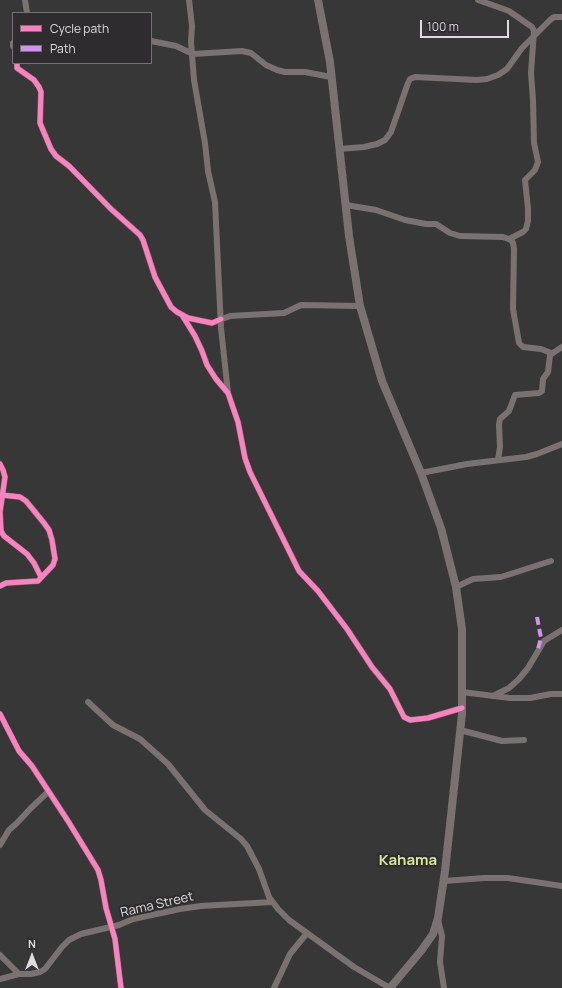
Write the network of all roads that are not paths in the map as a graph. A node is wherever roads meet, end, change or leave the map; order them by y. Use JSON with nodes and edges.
{"nodes":[{"id":1,"x":25,"y":0,"type":"edge"},
{"id":2,"x":189,"y":0,"type":"edge"},
{"id":3,"x":318,"y":0,"type":"edge"},
{"id":4,"x":483,"y":0,"type":"edge"},
{"id":5,"x":26,"y":12,"type":"edge"},
{"id":6,"x":562,"y":17,"type":"edge"},
{"id":7,"x":534,"y":36,"type":"junction"},
{"id":8,"x":152,"y":41,"type":"edge"},
{"id":9,"x":193,"y":54,"type":"junction"},
{"id":10,"x":17,"y":64,"type":"edge"},
{"id":11,"x":331,"y":77,"type":"junction"},
{"id":12,"x":339,"y":149,"type":"junction"},
{"id":13,"x":346,"y":205,"type":"junction"},
{"id":14,"x":509,"y":239,"type":"junction"},
{"id":15,"x":360,"y":306,"type":"junction"},
{"id":16,"x":182,"y":315,"type":"junction"},
{"id":17,"x":221,"y":319,"type":"junction"},
{"id":18,"x":562,"y":347,"type":"edge"},
{"id":19,"x":551,"y":353,"type":"junction"},
{"id":20,"x":228,"y":394,"type":"junction"},
{"id":21,"x":562,"y":444,"type":"edge"},
{"id":22,"x":498,"y":460,"type":"junction"},
{"id":23,"x":0,"y":464,"type":"edge"},
{"id":24,"x":422,"y":473,"type":"junction"},
{"id":25,"x":2,"y":495,"type":"junction"},
{"id":26,"x":551,"y":561,"type":"dead end"},
{"id":27,"x":42,"y":577,"type":"junction"},
{"id":28,"x":0,"y":586,"type":"edge"},
{"id":29,"x":456,"y":587,"type":"junction"},
{"id":30,"x":562,"y":630,"type":"edge"},
{"id":31,"x":462,"y":692,"type":"junction"},
{"id":32,"x":562,"y":694,"type":"edge"},
{"id":33,"x":493,"y":696,"type":"junction"},
{"id":34,"x":88,"y":702,"type":"dead end"},
{"id":35,"x":462,"y":708,"type":"junction"},
{"id":36,"x":0,"y":714,"type":"edge"},
{"id":37,"x":460,"y":730,"type":"junction"},
{"id":38,"x":524,"y":740,"type":"dead end"},
{"id":39,"x":48,"y":792,"type":"junction"},
{"id":40,"x":0,"y":845,"type":"edge"},
{"id":41,"x":444,"y":881,"type":"junction"},
{"id":42,"x":562,"y":886,"type":"edge"},
{"id":43,"x":272,"y":902,"type":"junction"},
{"id":44,"x":438,"y":918,"type":"junction"},
{"id":45,"x":112,"y":927,"type":"junction"},
{"id":46,"x":307,"y":933,"type":"junction"},
{"id":47,"x":0,"y":955,"type":"edge"},
{"id":48,"x":19,"y":974,"type":"junction"},
{"id":49,"x":0,"y":979,"type":"edge"},
{"id":50,"x":121,"y":988,"type":"edge"},
{"id":51,"x":274,"y":988,"type":"edge"},
{"id":52,"x":390,"y":988,"type":"edge"},
{"id":53,"x":444,"y":988,"type":"edge"}],
"edges":[{"from":1,"to":5,"type":"street"},
{"from":2,"to":9,"type":"street"},
{"from":3,"to":11,"type":"main road"},
{"from":4,"to":7,"type":"street"},
{"from":6,"to":7,"type":"street"},
{"from":7,"to":12,"type":"street"},
{"from":7,"to":14,"type":"street"},
{"from":8,"to":9,"type":"street"},
{"from":9,"to":11,"type":"street"},
{"from":9,"to":17,"type":"street"},
{"from":10,"to":16,"type":"street"},
{"from":11,"to":12,"type":"main road"},
{"from":12,"to":13,"type":"main road"},
{"from":13,"to":14,"type":"street"},
{"from":13,"to":15,"type":"main road"},
{"from":14,"to":19,"type":"street"},
{"from":15,"to":17,"type":"street"},
{"from":15,"to":24,"type":"main road"},
{"from":16,"to":17,"type":"street"},
{"from":16,"to":20,"type":"street"},
{"from":17,"to":20,"type":"street"},
{"from":18,"to":19,"type":"street"},
{"from":19,"to":22,"type":"street"},
{"from":20,"to":35,"type":"street"},
{"from":21,"to":22,"type":"street"},
{"from":22,"to":24,"type":"street"},
{"from":23,"to":25,"type":"street"},
{"from":24,"to":29,"type":"main road"},
{"from":25,"to":27,"type":"street"},
{"from":25,"to":27,"type":"street"},
{"from":26,"to":29,"type":"street"},
{"from":27,"to":28,"type":"street"},
{"from":29,"to":31,"type":"main road"},
{"from":30,"to":33,"type":"street"},
{"from":31,"to":33,"type":"street"},
{"from":31,"to":35,"type":"main road"},
{"from":32,"to":33,"type":"street"},
{"from":34,"to":43,"type":"street"},
{"from":35,"to":37,"type":"main road"},
{"from":36,"to":39,"type":"street"},
{"from":37,"to":38,"type":"street"},
{"from":37,"to":41,"type":"main road"},
{"from":39,"to":40,"type":"street"},
{"from":39,"to":45,"type":"street"},
{"from":41,"to":42,"type":"street"},
{"from":41,"to":44,"type":"main road"},
{"from":43,"to":45,"type":"street","name":"Rama Street"},
{"from":43,"to":46,"type":"street"},
{"from":44,"to":52,"type":"main road"},
{"from":44,"to":53,"type":"street"},
{"from":45,"to":48,"type":"street","name":"Rama Street"},
{"from":45,"to":50,"type":"street"},
{"from":46,"to":51,"type":"street"},
{"from":46,"to":52,"type":"street"},
{"from":47,"to":48,"type":"street"},
{"from":48,"to":49,"type":"street","name":"Rama Street"}]}
